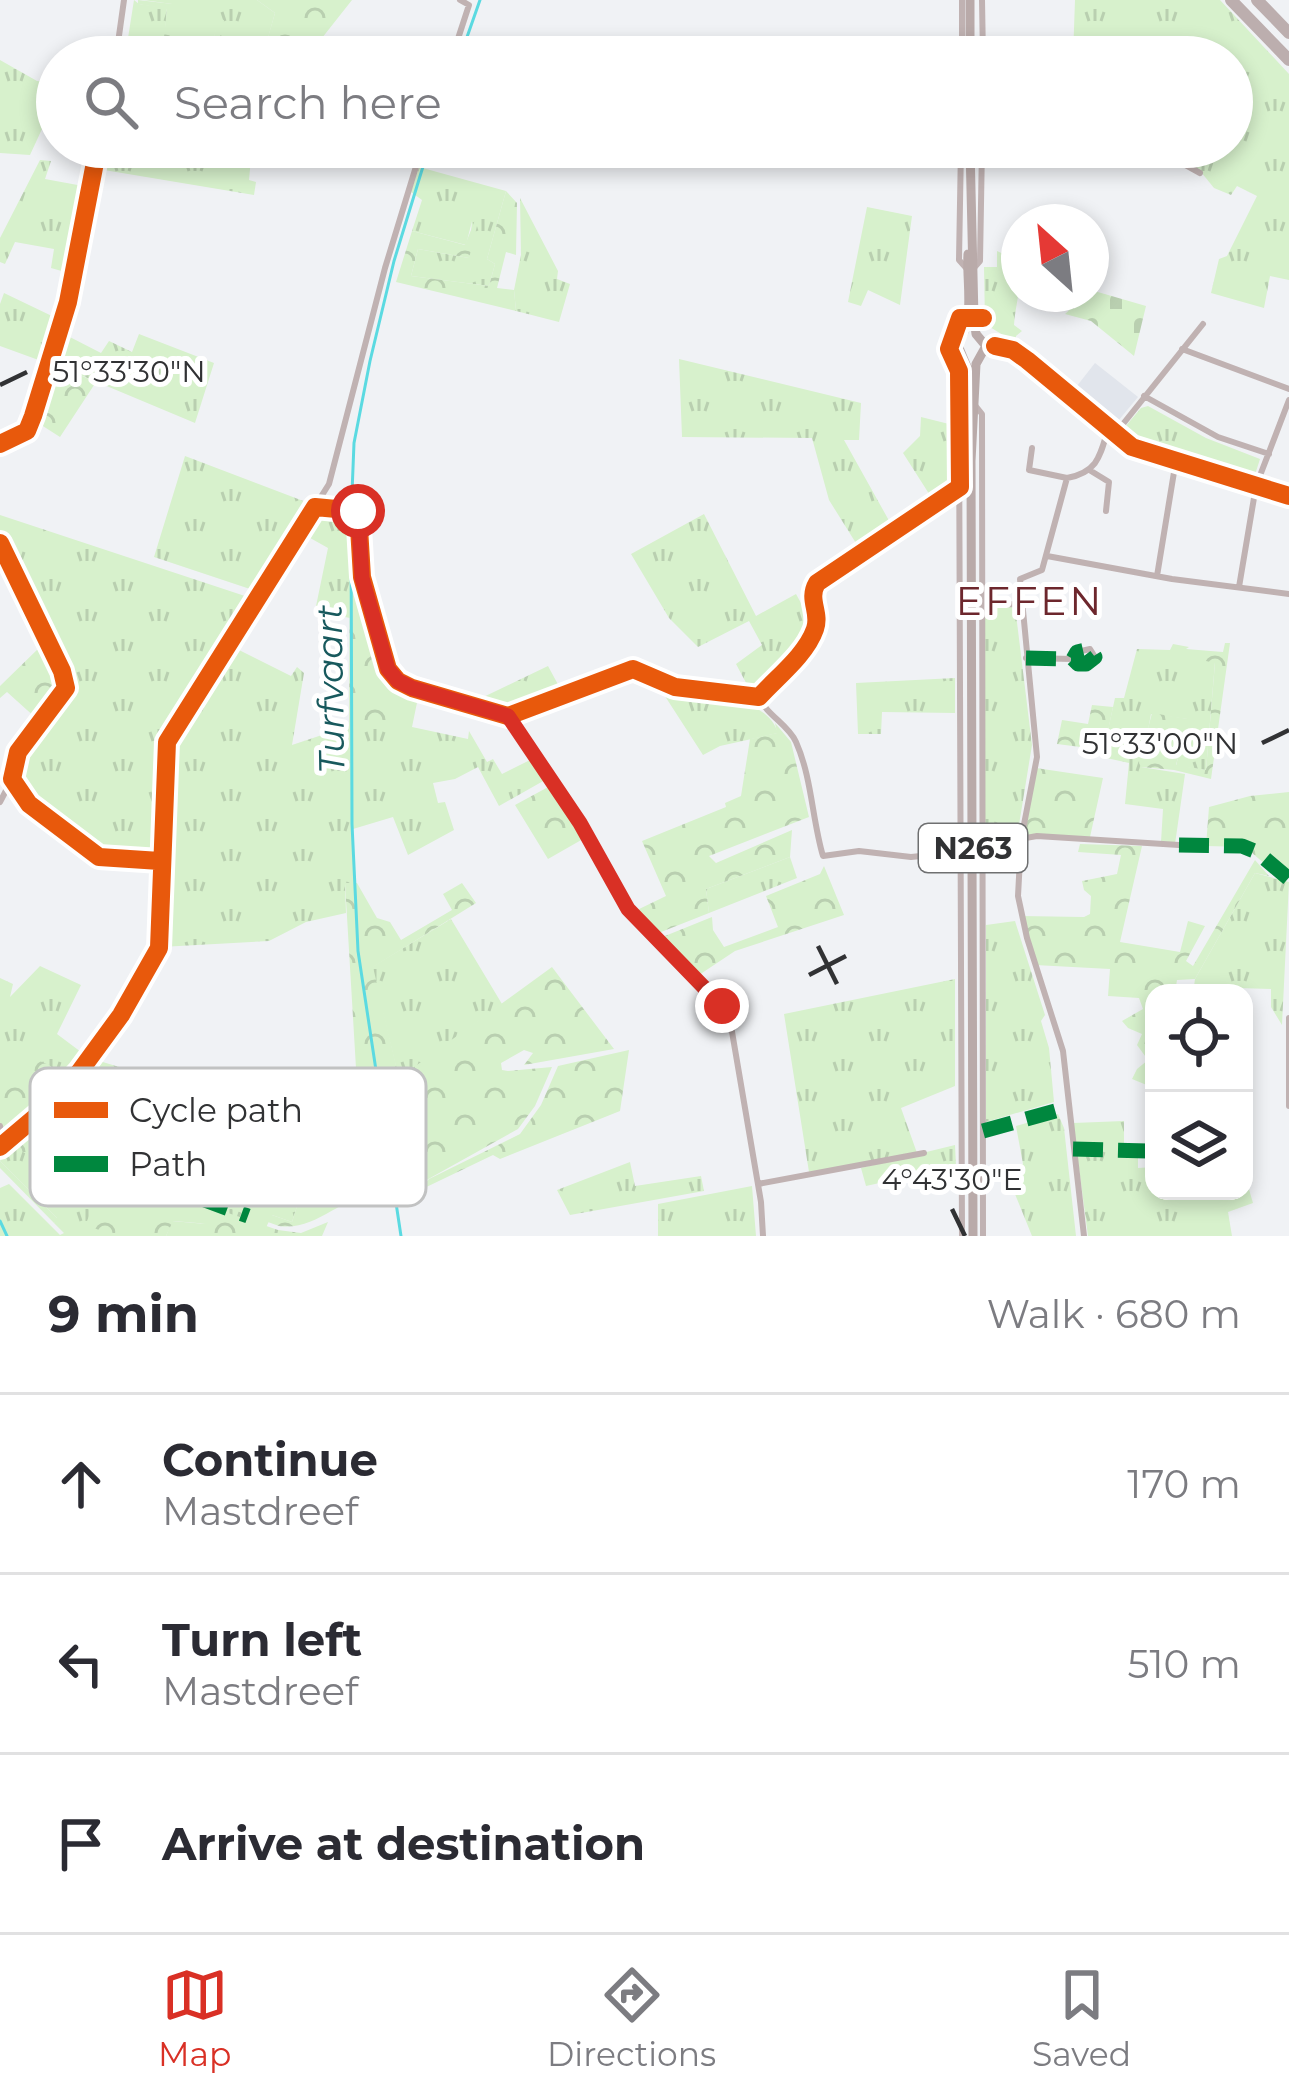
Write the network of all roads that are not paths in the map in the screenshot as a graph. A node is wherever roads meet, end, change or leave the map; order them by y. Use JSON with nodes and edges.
{"nodes":[{"id":1,"x":124,"y":0,"type":"edge"},
{"id":2,"x":460,"y":0,"type":"edge"},
{"id":3,"x":966,"y":0,"type":"edge"},
{"id":4,"x":982,"y":0,"type":"edge"},
{"id":5,"x":1231,"y":0,"type":"edge"},
{"id":6,"x":1257,"y":0,"type":"edge"},
{"id":7,"x":1289,"y":33,"type":"edge"},
{"id":8,"x":119,"y":36,"type":"edge"},
{"id":9,"x":459,"y":36,"type":"edge"},
{"id":10,"x":966,"y":36,"type":"edge"},
{"id":11,"x":985,"y":36,"type":"edge"},
{"id":12,"x":1289,"y":60,"type":"edge"},
{"id":13,"x":94,"y":168,"type":"edge"},
{"id":14,"x":416,"y":168,"type":"edge"},
{"id":15,"x":963,"y":168,"type":"edge"},
{"id":16,"x":970,"y":168,"type":"edge"},
{"id":17,"x":980,"y":168,"type":"edge"},
{"id":18,"x":1192,"y":168,"type":"edge"},
{"id":19,"x":1201,"y":173,"type":"dead end"},
{"id":20,"x":970,"y":265,"type":"junction"},
{"id":21,"x":1203,"y":324,"type":"dead end"},
{"id":22,"x":970,"y":335,"type":"junction"},
{"id":23,"x":986,"y":346,"type":"junction"},
{"id":24,"x":1182,"y":349,"type":"junction"},
{"id":25,"x":971,"y":360,"type":"junction"},
{"id":26,"x":1289,"y":389,"type":"edge"},
{"id":27,"x":1144,"y":396,"type":"junction"},
{"id":28,"x":1289,"y":400,"type":"edge"},
{"id":29,"x":967,"y":408,"type":"junction"},
{"id":30,"x":1112,"y":432,"type":"junction"},
{"id":31,"x":0,"y":444,"type":"edge"},
{"id":32,"x":1032,"y":448,"type":"dead end"},
{"id":33,"x":1269,"y":454,"type":"junction"},
{"id":34,"x":1176,"y":460,"type":"junction"},
{"id":35,"x":1091,"y":471,"type":"junction"},
{"id":36,"x":1067,"y":478,"type":"junction"},
{"id":37,"x":1256,"y":486,"type":"junction"},
{"id":38,"x":960,"y":487,"type":"junction"},
{"id":39,"x":1289,"y":496,"type":"edge"},
{"id":40,"x":315,"y":507,"type":"junction"},
{"id":41,"x":1106,"y":511,"type":"dead end"},
{"id":42,"x":0,"y":543,"type":"edge"},
{"id":43,"x":1047,"y":556,"type":"junction"},
{"id":44,"x":1156,"y":576,"type":"junction"},
{"id":45,"x":1239,"y":587,"type":"junction"},
{"id":46,"x":1289,"y":594,"type":"edge"},
{"id":47,"x":983,"y":604,"type":"junction"},
{"id":48,"x":1019,"y":604,"type":"junction"},
{"id":49,"x":1026,"y":658,"type":"junction"},
{"id":50,"x":1073,"y":658,"type":"dead end"},
{"id":51,"x":759,"y":697,"type":"junction"},
{"id":52,"x":508,"y":716,"type":"junction"},
{"id":53,"x":12,"y":779,"type":"junction"},
{"id":54,"x":0,"y":802,"type":"edge"},
{"id":55,"x":1021,"y":840,"type":"junction"},
{"id":56,"x":1179,"y":845,"type":"dead end"},
{"id":57,"x":981,"y":846,"type":"junction"},
{"id":58,"x":960,"y":852,"type":"junction"},
{"id":59,"x":160,"y":861,"type":"junction"},
{"id":60,"x":1289,"y":1018,"type":"edge"},
{"id":61,"x":82,"y":1068,"type":"edge"},
{"id":62,"x":1289,"y":1106,"type":"edge"},
{"id":63,"x":30,"y":1122,"type":"edge"},
{"id":64,"x":0,"y":1126,"type":"edge"},
{"id":65,"x":2,"y":1146,"type":"edge"},
{"id":66,"x":924,"y":1153,"type":"dead end"},
{"id":67,"x":758,"y":1184,"type":"junction"},
{"id":68,"x":765,"y":1234,"type":"edge"},
{"id":69,"x":962,"y":1236,"type":"edge"},
{"id":70,"x":973,"y":1236,"type":"edge"},
{"id":71,"x":983,"y":1236,"type":"edge"},
{"id":72,"x":1084,"y":1236,"type":"edge"}],
"edges":[{"from":1,"to":8,"type":"street"},
{"from":2,"to":9,"type":"street"},
{"from":3,"to":10,"type":"main road"},
{"from":4,"to":11,"type":"street"},
{"from":5,"to":12,"type":"highway"},
{"from":6,"to":7,"type":"highway"},
{"from":13,"to":31,"type":"street"},
{"from":14,"to":40,"type":"street"},
{"from":15,"to":20,"type":"street"},
{"from":16,"to":20,"type":"main road","number":"N263"},
{"from":17,"to":20,"type":"street"},
{"from":18,"to":19,"type":"street"},
{"from":20,"to":22,"type":"main road","number":"N263"},
{"from":21,"to":24,"type":"street"},
{"from":22,"to":23,"type":"main road"},
{"from":22,"to":25,"type":"main road","number":"N263"},
{"from":23,"to":25,"type":"main road","number":"N263"},
{"from":23,"to":30,"type":"street"},
{"from":24,"to":26,"type":"street"},
{"from":24,"to":27,"type":"street"},
{"from":25,"to":29,"type":"main road","number":"N263"},
{"from":27,"to":30,"type":"street"},
{"from":27,"to":33,"type":"street"},
{"from":28,"to":33,"type":"street"},
{"from":29,"to":38,"type":"street"},
{"from":29,"to":47,"type":"street"},
{"from":29,"to":70,"type":"main road","number":"N263"},
{"from":30,"to":34,"type":"street"},
{"from":30,"to":35,"type":"street"},
{"from":32,"to":36,"type":"street"},
{"from":33,"to":37,"type":"street"},
{"from":34,"to":37,"type":"street"},
{"from":34,"to":44,"type":"street"},
{"from":35,"to":36,"type":"street"},
{"from":35,"to":41,"type":"street"},
{"from":36,"to":43,"type":"street"},
{"from":37,"to":39,"type":"street"},
{"from":37,"to":45,"type":"street"},
{"from":38,"to":51,"type":"street"},
{"from":38,"to":58,"type":"street"},
{"from":40,"to":52,"type":"street"},
{"from":40,"to":59,"type":"street"},
{"from":42,"to":53,"type":"street"},
{"from":43,"to":44,"type":"street"},
{"from":43,"to":48,"type":"street"},
{"from":44,"to":45,"type":"street"},
{"from":45,"to":46,"type":"street"},
{"from":47,"to":48,"type":"street"},
{"from":47,"to":57,"type":"street"},
{"from":48,"to":49,"type":"street"},
{"from":49,"to":50,"type":"street"},
{"from":49,"to":55,"type":"street"},
{"from":51,"to":52,"type":"street"},
{"from":51,"to":58,"type":"street"},
{"from":52,"to":67,"type":"street"},
{"from":53,"to":54,"type":"street"},
{"from":53,"to":59,"type":"street"},
{"from":55,"to":56,"type":"street"},
{"from":55,"to":57,"type":"street"},
{"from":55,"to":72,"type":"street"},
{"from":57,"to":71,"type":"street"},
{"from":58,"to":69,"type":"street"},
{"from":59,"to":61,"type":"street"},
{"from":60,"to":62,"type":"street"},
{"from":63,"to":65,"type":"street"},
{"from":64,"to":65,"type":"street"},
{"from":66,"to":67,"type":"street"},
{"from":67,"to":68,"type":"street"}]}
